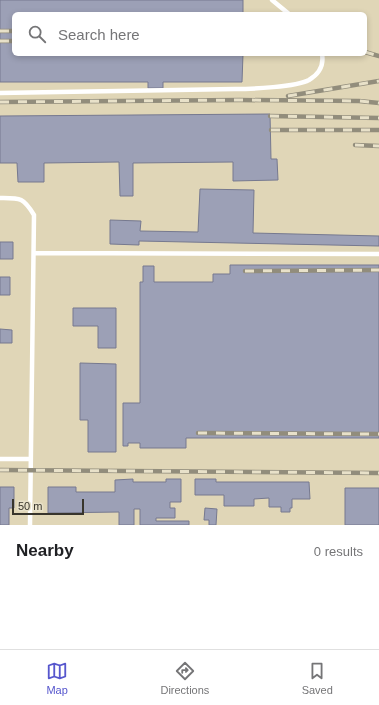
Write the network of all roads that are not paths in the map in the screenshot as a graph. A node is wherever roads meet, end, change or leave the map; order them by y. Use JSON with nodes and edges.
{"nodes":[{"id":1,"x":272,"y":0,"type":"edge"},
{"id":2,"x":286,"y":12,"type":"edge"},
{"id":3,"x":322,"y":56,"type":"edge"},
{"id":4,"x":0,"y":93,"type":"edge"},
{"id":5,"x":0,"y":198,"type":"edge"},
{"id":6,"x":34,"y":253,"type":"junction"},
{"id":7,"x":379,"y":254,"type":"edge"},
{"id":8,"x":0,"y":459,"type":"edge"},
{"id":9,"x":30,"y":459,"type":"junction"},
{"id":10,"x":30,"y":525,"type":"edge"}],
"edges":[{"from":1,"to":2,"type":"lane"},
{"from":3,"to":4,"type":"lane"},
{"from":5,"to":6,"type":"lane"},
{"from":6,"to":7,"type":"lane"},
{"from":6,"to":9,"type":"lane"},
{"from":8,"to":9,"type":"lane"},
{"from":9,"to":10,"type":"lane"}]}
